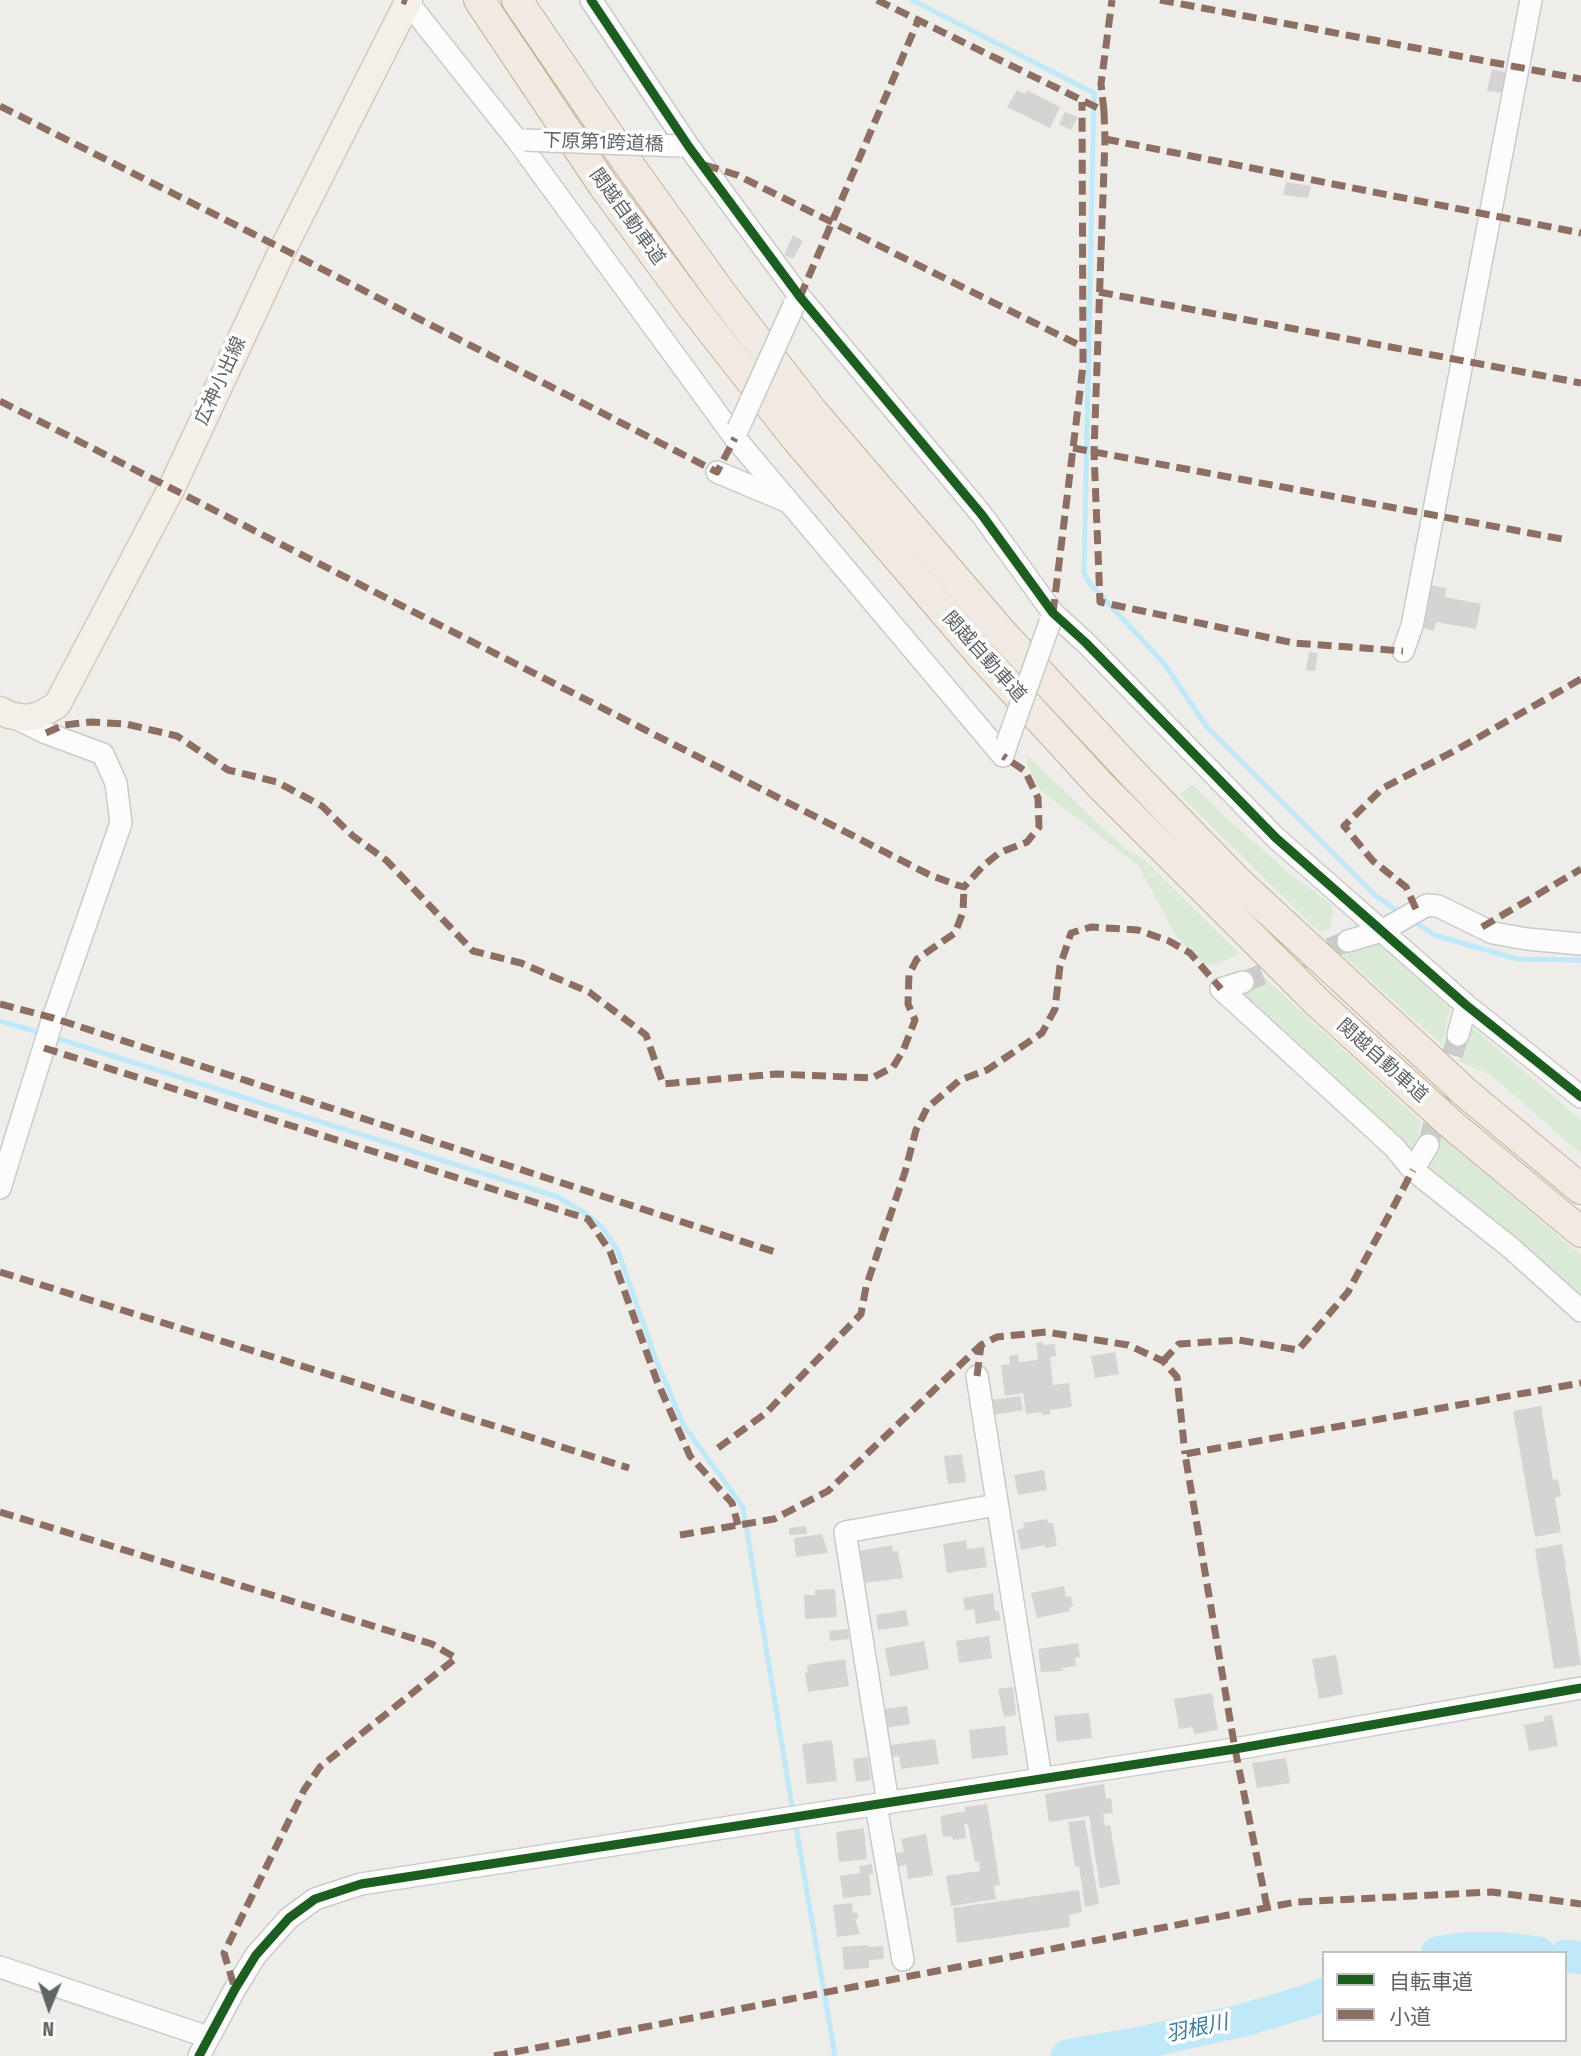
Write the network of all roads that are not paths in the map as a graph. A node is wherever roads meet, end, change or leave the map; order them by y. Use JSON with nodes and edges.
{"nodes":[{"id":1,"x":479,"y":0,"type":"edge"},
{"id":2,"x":517,"y":0,"type":"edge"},
{"id":3,"x":591,"y":0,"type":"edge"},
{"id":4,"x":1531,"y":0,"type":"edge"},
{"id":5,"x":407,"y":1,"type":"edge"},
{"id":6,"x":521,"y":140,"type":"junction"},
{"id":7,"x":684,"y":146,"type":"junction"},
{"id":8,"x":797,"y":301,"type":"junction"},
{"id":9,"x":737,"y":433,"type":"junction"},
{"id":10,"x":717,"y":472,"type":"dead end"},
{"id":11,"x":788,"y":502,"type":"junction"},
{"id":12,"x":1051,"y":618,"type":"junction"},
{"id":13,"x":1403,"y":651,"type":"dead end"},
{"id":14,"x":4,"y":712,"type":"edge"},
{"id":15,"x":1382,"y":931,"type":"junction"},
{"id":16,"x":1348,"y":941,"type":"tunnel mouth"},
{"id":17,"x":1581,"y":944,"type":"edge"},
{"id":18,"x":1243,"y":982,"type":"tunnel mouth"},
{"id":19,"x":1466,"y":1005,"type":"junction"},
{"id":20,"x":1458,"y":1035,"type":"tunnel mouth"},
{"id":21,"x":1581,"y":1097,"type":"edge"},
{"id":22,"x":1428,"y":1145,"type":"tunnel mouth"},
{"id":23,"x":1413,"y":1170,"type":"junction"},
{"id":24,"x":0,"y":1188,"type":"edge"},
{"id":25,"x":1581,"y":1188,"type":"edge"},
{"id":26,"x":1581,"y":1232,"type":"edge"},
{"id":27,"x":1581,"y":1311,"type":"edge"},
{"id":28,"x":977,"y":1376,"type":"dead end"},
{"id":29,"x":996,"y":1505,"type":"junction"},
{"id":30,"x":1581,"y":1688,"type":"edge"},
{"id":31,"x":1041,"y":1778,"type":"junction"},
{"id":32,"x":882,"y":1804,"type":"junction"},
{"id":33,"x":903,"y":1960,"type":"dead end"},
{"id":34,"x":0,"y":1967,"type":"edge"},
{"id":35,"x":208,"y":2037,"type":"junction"},
{"id":36,"x":198,"y":2056,"type":"edge"}],
"edges":[{"from":1,"to":26,"type":"highway","name":"関越自動車道"},
{"from":2,"to":25,"type":"highway","name":"関越自動車道"},
{"from":3,"to":7,"type":"street"},
{"from":4,"to":13,"type":"street"},
{"from":5,"to":6,"type":"street"},
{"from":5,"to":14,"type":"main road","name":"広神小出線"},
{"from":6,"to":7,"type":"street","name":"下原第1跨道橋","bridge":true},
{"from":6,"to":9,"type":"street"},
{"from":7,"to":8,"type":"street"},
{"from":8,"to":9,"type":"street","bridge":true},
{"from":8,"to":12,"type":"street"},
{"from":9,"to":11,"type":"street"},
{"from":10,"to":11,"type":"street"},
{"from":11,"to":12,"type":"street","bridge":true},
{"from":12,"to":15,"type":"street"},
{"from":14,"to":24,"type":"street"},
{"from":15,"to":16,"type":"street"},
{"from":15,"to":17,"type":"street"},
{"from":15,"to":19,"type":"street"},
{"from":18,"to":23,"type":"street"},
{"from":19,"to":20,"type":"street"},
{"from":19,"to":21,"type":"street"},
{"from":22,"to":23,"type":"street"},
{"from":23,"to":27,"type":"street"},
{"from":28,"to":29,"type":"street"},
{"from":29,"to":31,"type":"street"},
{"from":29,"to":32,"type":"street"},
{"from":30,"to":31,"type":"street"},
{"from":31,"to":32,"type":"street"},
{"from":32,"to":33,"type":"street"},
{"from":32,"to":35,"type":"street"},
{"from":34,"to":35,"type":"street"},
{"from":35,"to":36,"type":"street"}]}
